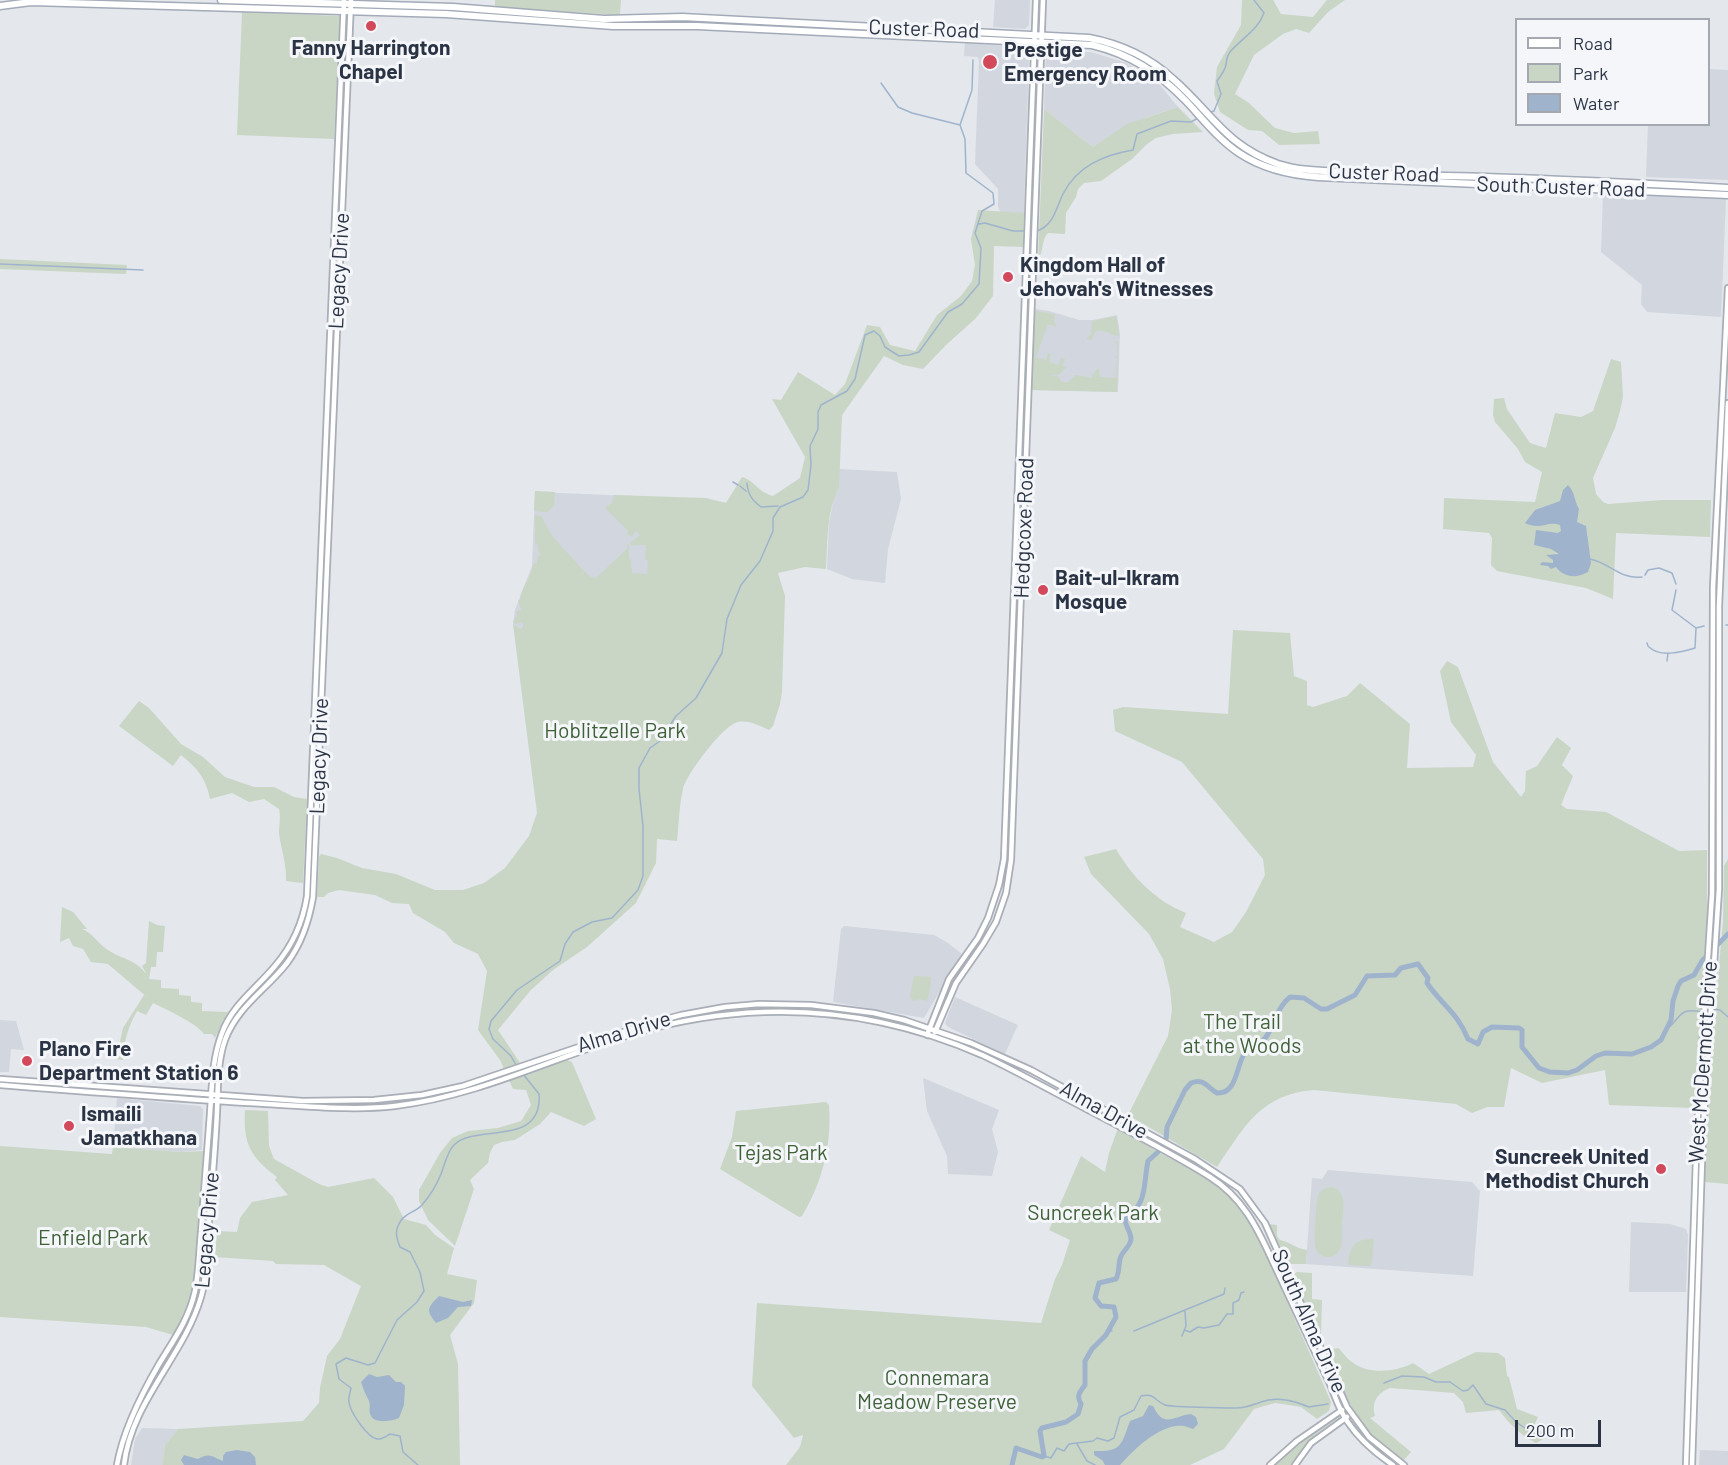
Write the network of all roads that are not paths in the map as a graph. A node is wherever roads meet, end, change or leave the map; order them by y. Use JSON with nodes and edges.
{"nodes":[{"id":1,"x":221,"y":0,"type":"edge"},
{"id":2,"x":1036,"y":0,"type":"edge"},
{"id":3,"x":1043,"y":0,"type":"edge"},
{"id":4,"x":137,"y":2,"type":"edge"},
{"id":5,"x":347,"y":5,"type":"edge"},
{"id":6,"x":0,"y":6,"type":"edge"},
{"id":7,"x":295,"y":6,"type":"junction"},
{"id":8,"x":1034,"y":38,"type":"junction"},
{"id":9,"x":1042,"y":39,"type":"junction"},
{"id":10,"x":341,"y":59,"type":"junction"},
{"id":11,"x":348,"y":60,"type":"junction"},
{"id":12,"x":1031,"y":115,"type":"junction"},
{"id":13,"x":1039,"y":116,"type":"junction"},
{"id":14,"x":1029,"y":179,"type":"junction"},
{"id":15,"x":1037,"y":180,"type":"junction"},
{"id":16,"x":1470,"y":180,"type":"junction"},
{"id":17,"x":1728,"y":188,"type":"edge"},
{"id":18,"x":1728,"y":195,"type":"edge"},
{"id":19,"x":1728,"y":288,"type":"edge"},
{"id":20,"x":1725,"y":396,"type":"edge"},
{"id":21,"x":1728,"y":403,"type":"edge"},
{"id":22,"x":1713,"y":587,"type":"junction"},
{"id":23,"x":1719,"y":587,"type":"junction"},
{"id":24,"x":1713,"y":786,"type":"junction"},
{"id":25,"x":1720,"y":786,"type":"junction"},
{"id":26,"x":294,"y":939,"type":"junction"},
{"id":27,"x":300,"y":942,"type":"junction"},
{"id":28,"x":949,"y":979,"type":"junction"},
{"id":29,"x":956,"y":982,"type":"junction"},
{"id":30,"x":1709,"y":1001,"type":"junction"},
{"id":31,"x":874,"y":1013,"type":"junction"},
{"id":32,"x":873,"y":1020,"type":"junction"},
{"id":33,"x":1707,"y":1022,"type":"junction"},
{"id":34,"x":929,"y":1028,"type":"junction"},
{"id":35,"x":936,"y":1030,"type":"junction"},
{"id":36,"x":927,"y":1035,"type":"junction"},
{"id":37,"x":223,"y":1037,"type":"junction"},
{"id":38,"x":603,"y":1037,"type":"junction"},
{"id":39,"x":933,"y":1037,"type":"junction"},
{"id":40,"x":606,"y":1043,"type":"junction"},
{"id":41,"x":987,"y":1050,"type":"junction"},
{"id":42,"x":985,"y":1057,"type":"junction"},
{"id":43,"x":0,"y":1079,"type":"edge"},
{"id":44,"x":477,"y":1081,"type":"junction"},
{"id":45,"x":0,"y":1085,"type":"edge"},
{"id":46,"x":479,"y":1088,"type":"junction"},
{"id":47,"x":155,"y":1090,"type":"junction"},
{"id":48,"x":211,"y":1094,"type":"junction"},
{"id":49,"x":218,"y":1094,"type":"junction"},
{"id":50,"x":416,"y":1096,"type":"junction"},
{"id":51,"x":155,"y":1098,"type":"junction"},
{"id":52,"x":211,"y":1101,"type":"junction"},
{"id":53,"x":267,"y":1101,"type":"junction"},
{"id":54,"x":217,"y":1102,"type":"junction"},
{"id":55,"x":417,"y":1102,"type":"junction"},
{"id":56,"x":207,"y":1149,"type":"junction"},
{"id":57,"x":214,"y":1150,"type":"junction"},
{"id":58,"x":1218,"y":1173,"type":"joint"},
{"id":59,"x":1214,"y":1180,"type":"joint"},
{"id":60,"x":204,"y":1197,"type":"junction"},
{"id":61,"x":211,"y":1197,"type":"junction"},
{"id":62,"x":1698,"y":1296,"type":"junction"},
{"id":63,"x":1691,"y":1297,"type":"junction"},
{"id":64,"x":1347,"y":1407,"type":"junction"},
{"id":65,"x":1341,"y":1411,"type":"junction"},
{"id":66,"x":137,"y":1414,"type":"junction"},
{"id":67,"x":1352,"y":1414,"type":"junction"},
{"id":68,"x":1345,"y":1419,"type":"junction"},
{"id":69,"x":122,"y":1461,"type":"edge"},
{"id":70,"x":117,"y":1465,"type":"edge"},
{"id":71,"x":1270,"y":1465,"type":"edge"},
{"id":72,"x":1295,"y":1465,"type":"edge"},
{"id":73,"x":1393,"y":1465,"type":"edge"},
{"id":74,"x":1404,"y":1465,"type":"edge"},
{"id":75,"x":1686,"y":1465,"type":"edge"},
{"id":76,"x":1692,"y":1465,"type":"edge"}],
"edges":[{"from":1,"to":7,"type":"main road","name":"Custer Road"},
{"from":2,"to":8,"type":"main road","name":"Hedgcoxe Road"},
{"from":3,"to":9,"type":"main road","name":"Hedgcoxe Road"},
{"from":4,"to":6,"type":"main road","name":"Custer Road"},
{"from":4,"to":7,"type":"main road","name":"Custer Road"},
{"from":5,"to":7,"type":"main road","name":"Custer Road"},
{"from":5,"to":8,"type":"main road","name":"Custer Road"},
{"from":5,"to":10,"type":"main road","name":"Legacy Drive"},
{"from":5,"to":11,"type":"main road","name":"Legacy Drive"},
{"from":8,"to":9,"type":"main road","name":"Custer Road"},
{"from":8,"to":12,"type":"main road","name":"Hedgcoxe Road"},
{"from":9,"to":13,"type":"main road","name":"Hedgcoxe Road"},
{"from":9,"to":16,"type":"main road","name":"Custer Road"},
{"from":10,"to":11,"type":"main road"},
{"from":10,"to":26,"type":"main road","name":"Legacy Drive"},
{"from":11,"to":27,"type":"main road","name":"Legacy Drive"},
{"from":12,"to":13,"type":"main road"},
{"from":12,"to":14,"type":"main road","name":"Hedgcoxe Road"},
{"from":13,"to":15,"type":"main road","name":"Hedgcoxe Road"},
{"from":14,"to":15,"type":"main road"},
{"from":14,"to":28,"type":"main road","name":"Hedgcoxe Road"},
{"from":15,"to":29,"type":"main road","name":"Hedgcoxe Road"},
{"from":16,"to":17,"type":"main road","name":"Custer Road"},
{"from":16,"to":18,"type":"main road","name":"South Custer Road"},
{"from":19,"to":20,"type":"main road","name":"West McDermott Drive"},
{"from":20,"to":22,"type":"main road","name":"West McDermott Drive"},
{"from":21,"to":23,"type":"main road","name":"West McDermott Drive"},
{"from":22,"to":23,"type":"main road"},
{"from":22,"to":24,"type":"main road","name":"West McDermott Drive"},
{"from":23,"to":25,"type":"main road","name":"West McDermott Drive"},
{"from":24,"to":25,"type":"main road"},
{"from":24,"to":30,"type":"main road","name":"West McDermott Drive"},
{"from":25,"to":30,"type":"main road","name":"West McDermott Drive"},
{"from":26,"to":27,"type":"main road"},
{"from":26,"to":37,"type":"main road","name":"Legacy Drive"},
{"from":27,"to":37,"type":"main road","name":"Legacy Drive"},
{"from":28,"to":29,"type":"main road"},
{"from":28,"to":34,"type":"main road","name":"Hedgcoxe Road"},
{"from":29,"to":35,"type":"main road","name":"Hedgcoxe Road"},
{"from":30,"to":33,"type":"main road","name":"West McDermott Drive"},
{"from":31,"to":32,"type":"main road"},
{"from":31,"to":34,"type":"main road","name":"Alma Drive"},
{"from":31,"to":38,"type":"main road","name":"Alma Drive"},
{"from":32,"to":36,"type":"main road","name":"Alma Drive"},
{"from":32,"to":40,"type":"main road","name":"Alma Drive"},
{"from":33,"to":62,"type":"main road","name":"West McDermott Drive"},
{"from":33,"to":63,"type":"main road","name":"West McDermott Drive"},
{"from":34,"to":35,"type":"main road","name":"Alma Drive"},
{"from":34,"to":36,"type":"main road","name":"Hedgcoxe Road"},
{"from":35,"to":39,"type":"main road","name":"Hedgcoxe Road"},
{"from":35,"to":41,"type":"main road","name":"Alma Drive"},
{"from":36,"to":39,"type":"main road","name":"Alma Drive"},
{"from":37,"to":48,"type":"main road","name":"Legacy Drive"},
{"from":37,"to":49,"type":"main road","name":"Legacy Drive"},
{"from":38,"to":40,"type":"main road"},
{"from":38,"to":44,"type":"main road","name":"Alma Drive"},
{"from":39,"to":42,"type":"main road","name":"Alma Drive"},
{"from":40,"to":46,"type":"main road","name":"Alma Drive"},
{"from":41,"to":42,"type":"main road"},
{"from":41,"to":58,"type":"main road","name":"Alma Drive"},
{"from":42,"to":59,"type":"main road","name":"Alma Drive"},
{"from":43,"to":47,"type":"main road","name":"Alma Drive"},
{"from":44,"to":46,"type":"main road"},
{"from":44,"to":50,"type":"main road","name":"Alma Drive"},
{"from":45,"to":51,"type":"main road","name":"Alma Drive"},
{"from":46,"to":55,"type":"main road","name":"Alma Drive"},
{"from":47,"to":48,"type":"main road","name":"Alma Drive"},
{"from":47,"to":51,"type":"main road"},
{"from":48,"to":49,"type":"main road","name":"Alma Drive"},
{"from":48,"to":52,"type":"main road","name":"Legacy Drive"},
{"from":49,"to":53,"type":"main road","name":"Alma Drive"},
{"from":49,"to":54,"type":"main road","name":"Legacy Drive"},
{"from":50,"to":53,"type":"main road","name":"Alma Drive"},
{"from":50,"to":55,"type":"main road"},
{"from":51,"to":52,"type":"main road","name":"Alma Drive"},
{"from":52,"to":54,"type":"main road","name":"Alma Drive"},
{"from":52,"to":56,"type":"main road","name":"Legacy Drive"},
{"from":53,"to":54,"type":"main road","name":"Alma Drive"},
{"from":53,"to":55,"type":"main road","name":"Alma Drive"},
{"from":54,"to":57,"type":"main road","name":"Legacy Drive"},
{"from":56,"to":57,"type":"main road"},
{"from":56,"to":60,"type":"main road","name":"Legacy Drive"},
{"from":57,"to":61,"type":"main road","name":"Legacy Drive"},
{"from":58,"to":64,"type":"main road","name":"South Alma Drive"},
{"from":59,"to":65,"type":"main road","name":"South Alma Drive"},
{"from":60,"to":61,"type":"main road"},
{"from":60,"to":66,"type":"main road","name":"Legacy Drive"},
{"from":61,"to":66,"type":"main road","name":"Legacy Drive"},
{"from":62,"to":63,"type":"main road"},
{"from":62,"to":76,"type":"main road","name":"West McDermott Drive"},
{"from":63,"to":75,"type":"main road","name":"West McDermott Drive"},
{"from":64,"to":65,"type":"main road"},
{"from":64,"to":67,"type":"main road","name":"South Alma Drive"},
{"from":65,"to":68,"type":"main road","name":"South Alma Drive"},
{"from":65,"to":71,"type":"main road"},
{"from":66,"to":69,"type":"main road","name":"Legacy Drive"},
{"from":67,"to":68,"type":"main road"},
{"from":67,"to":74,"type":"main road","name":"South Alma Drive"},
{"from":68,"to":72,"type":"main road"},
{"from":68,"to":73,"type":"main road","name":"South Alma Drive"},
{"from":69,"to":70,"type":"main road","name":"Legacy Drive"}]}
